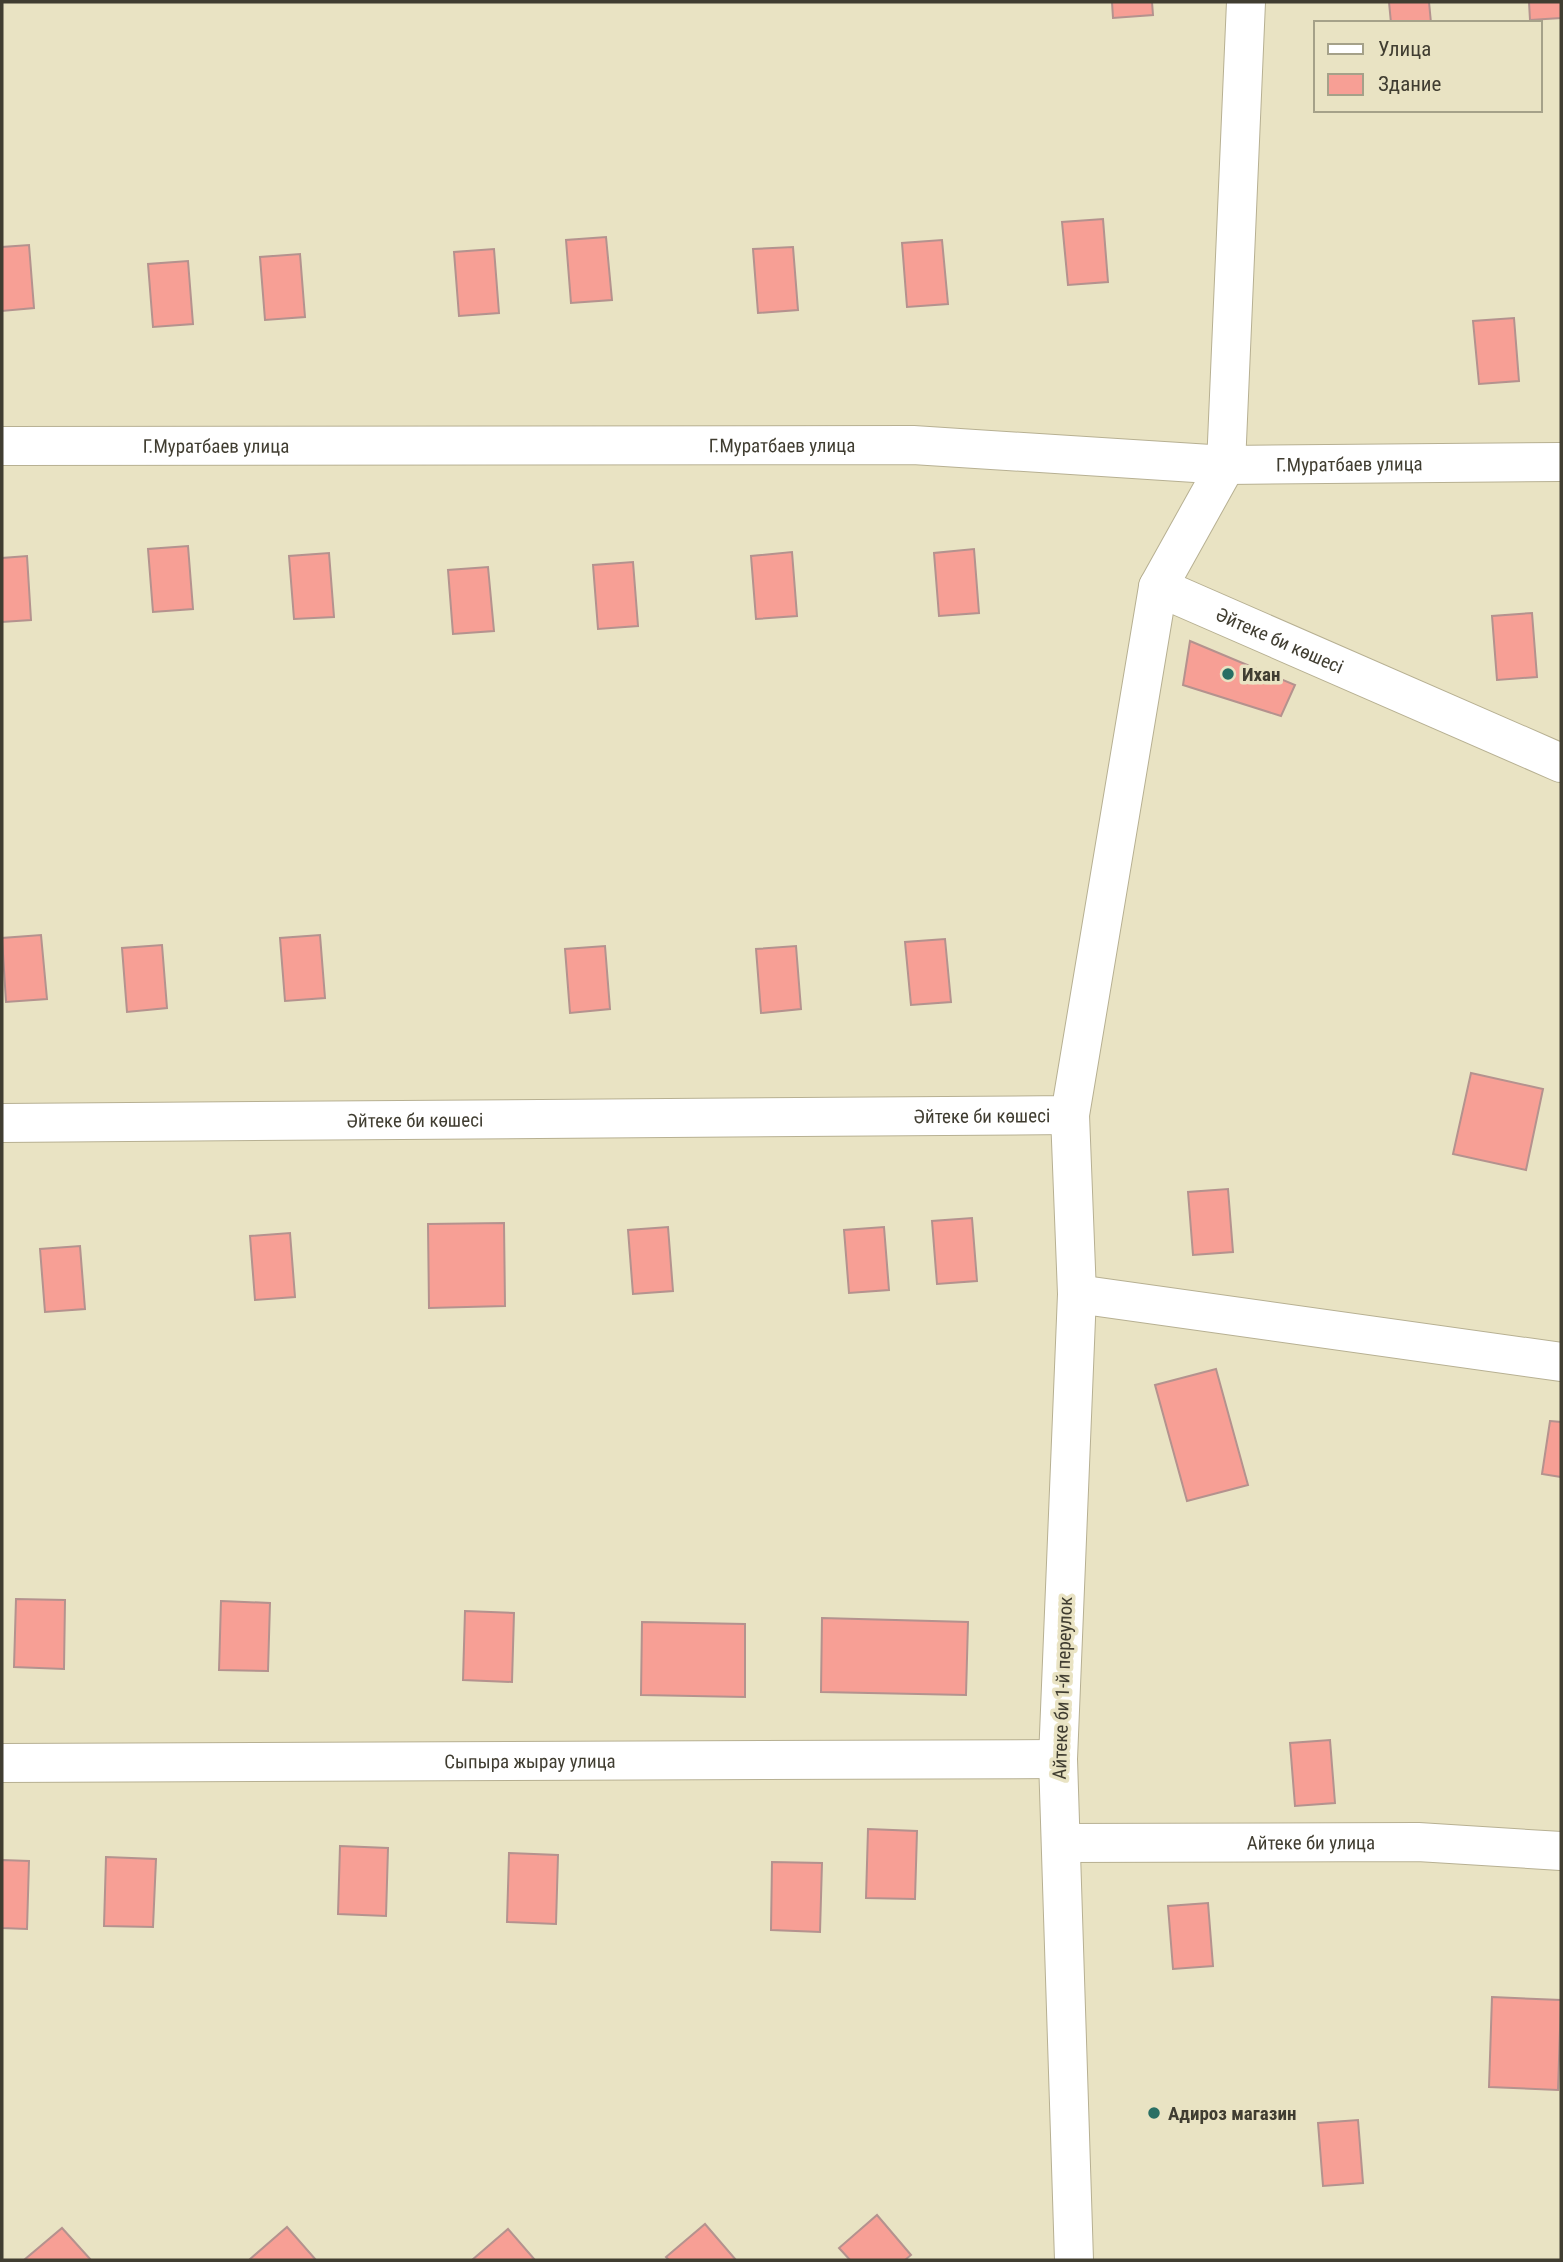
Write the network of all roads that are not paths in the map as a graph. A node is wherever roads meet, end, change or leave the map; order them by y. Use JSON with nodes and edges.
{"nodes":[{"id":1,"x":1247,"y":2,"type":"edge"},
{"id":2,"x":2,"y":446,"type":"edge"},
{"id":3,"x":1561,"y":462,"type":"edge"},
{"id":4,"x":1226,"y":465,"type":"junction"},
{"id":5,"x":1158,"y":587,"type":"junction"},
{"id":6,"x":1561,"y":763,"type":"edge"},
{"id":7,"x":1070,"y":1115,"type":"junction"},
{"id":8,"x":2,"y":1123,"type":"edge"},
{"id":9,"x":1077,"y":1294,"type":"junction"},
{"id":10,"x":1561,"y":1362,"type":"edge"},
{"id":11,"x":1058,"y":1759,"type":"junction"},
{"id":12,"x":2,"y":1763,"type":"edge"},
{"id":13,"x":1061,"y":1843,"type":"junction"},
{"id":14,"x":1561,"y":1851,"type":"edge"},
{"id":15,"x":1074,"y":2260,"type":"edge"}],
"edges":[{"from":1,"to":4,"type":"street"},
{"from":2,"to":4,"type":"street","name":"Г.Муратбаев улица"},
{"from":3,"to":4,"type":"street","name":"Г.Муратбаев улица"},
{"from":4,"to":5,"type":"street"},
{"from":5,"to":6,"type":"street","name":"Әйтеке би көшесі"},
{"from":5,"to":7,"type":"street","name":"Әйтеке би көшесі"},
{"from":7,"to":8,"type":"street","name":"Әйтеке би көшесі"},
{"from":7,"to":9,"type":"street","name":"Айтеке би 1-й переулок"},
{"from":9,"to":10,"type":"street"},
{"from":9,"to":11,"type":"street","name":"Айтеке би 1-й переулок"},
{"from":11,"to":12,"type":"street","name":"Сыпыра жырау улица"},
{"from":11,"to":13,"type":"street","name":"Айтеке би 1-й переулок"},
{"from":13,"to":14,"type":"street","name":"Айтеке би улица"},
{"from":13,"to":15,"type":"street","name":"Айтеке би 1-й переулок"}]}
